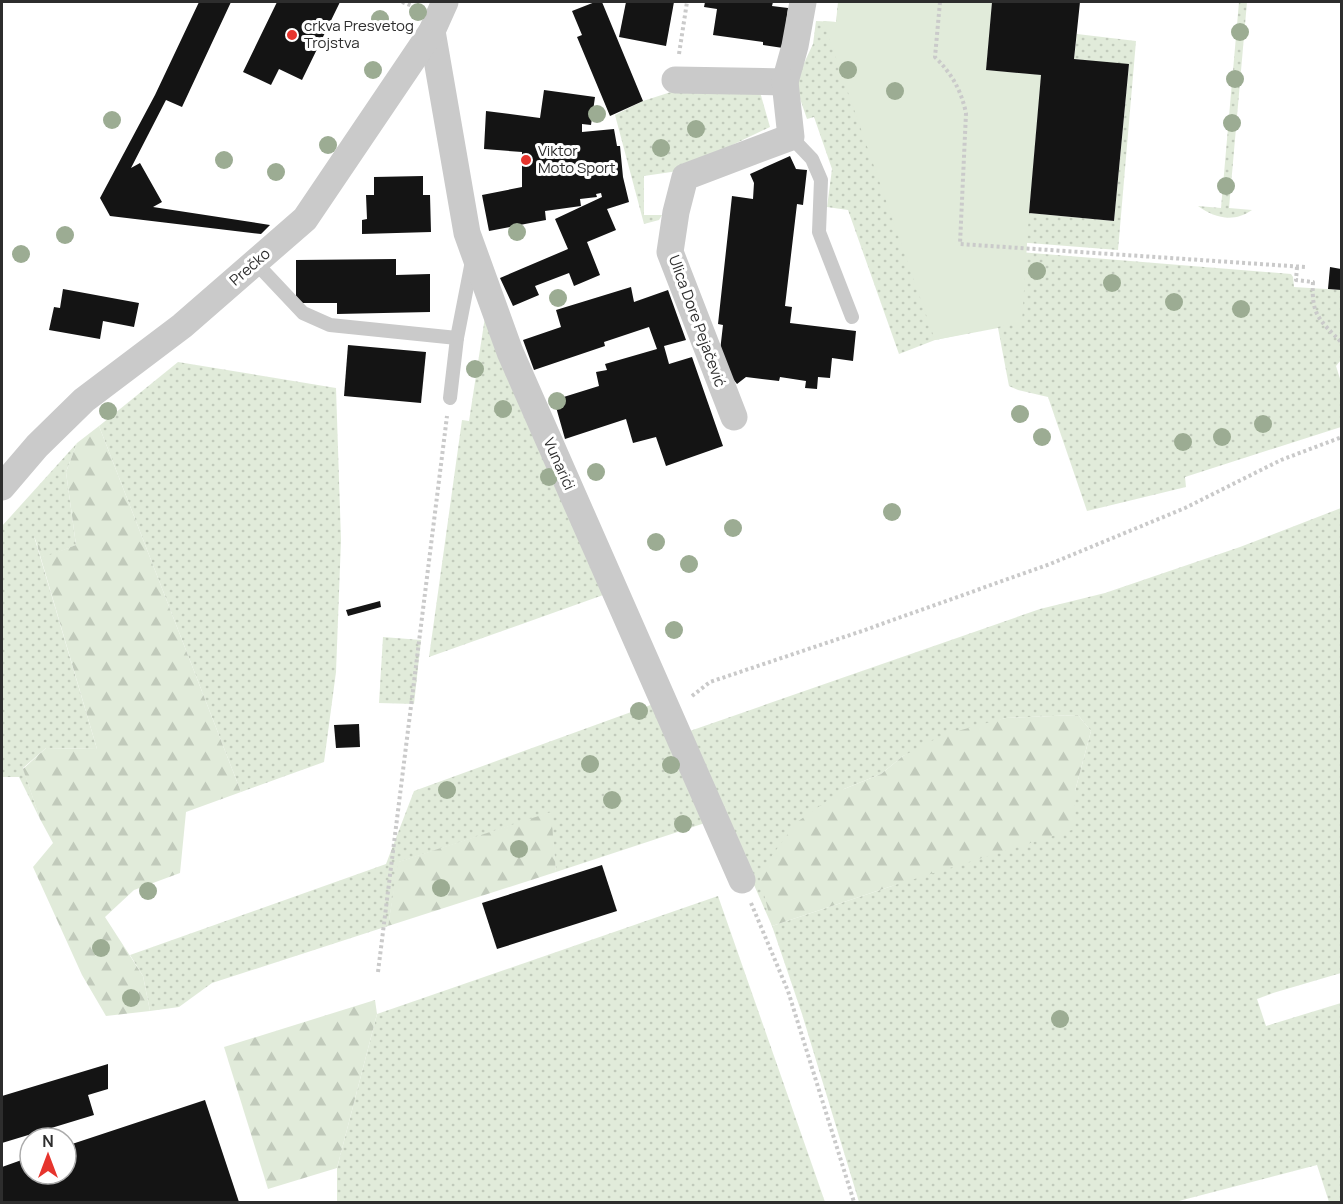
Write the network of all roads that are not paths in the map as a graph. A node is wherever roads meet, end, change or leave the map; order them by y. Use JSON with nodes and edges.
{"nodes":[{"id":1,"x":445,"y":2,"type":"edge"},
{"id":2,"x":803,"y":2,"type":"edge"},
{"id":3,"x":432,"y":32,"type":"junction"},
{"id":4,"x":675,"y":80,"type":"road end"},
{"id":5,"x":785,"y":82,"type":"junction"},
{"id":6,"x":791,"y":137,"type":"junction"},
{"id":7,"x":474,"y":251,"type":"junction"},
{"id":8,"x":255,"y":262,"type":"junction"},
{"id":9,"x":852,"y":317,"type":"dead end"},
{"id":10,"x":457,"y":338,"type":"junction"},
{"id":11,"x":450,"y":398,"type":"road end"},
{"id":12,"x":734,"y":417,"type":"dead end"},
{"id":13,"x":2,"y":487,"type":"edge"},
{"id":14,"x":742,"y":880,"type":"road end"}],
"edges":[{"from":1,"to":3,"type":"street","name":"Prečko"},
{"from":2,"to":5,"type":"street"},
{"from":3,"to":7,"type":"street","name":"Vunarići"},
{"from":3,"to":8,"type":"street","name":"Prečko"},
{"from":4,"to":5,"type":"street"},
{"from":5,"to":6,"type":"street"},
{"from":6,"to":9,"type":"lane"},
{"from":6,"to":12,"type":"street","name":"Ulica Dore Pejačević"},
{"from":7,"to":10,"type":"lane"},
{"from":7,"to":14,"type":"street","name":"Vunarići"},
{"from":8,"to":10,"type":"lane"},
{"from":8,"to":13,"type":"street","name":"Prečko"},
{"from":10,"to":11,"type":"lane"}]}
